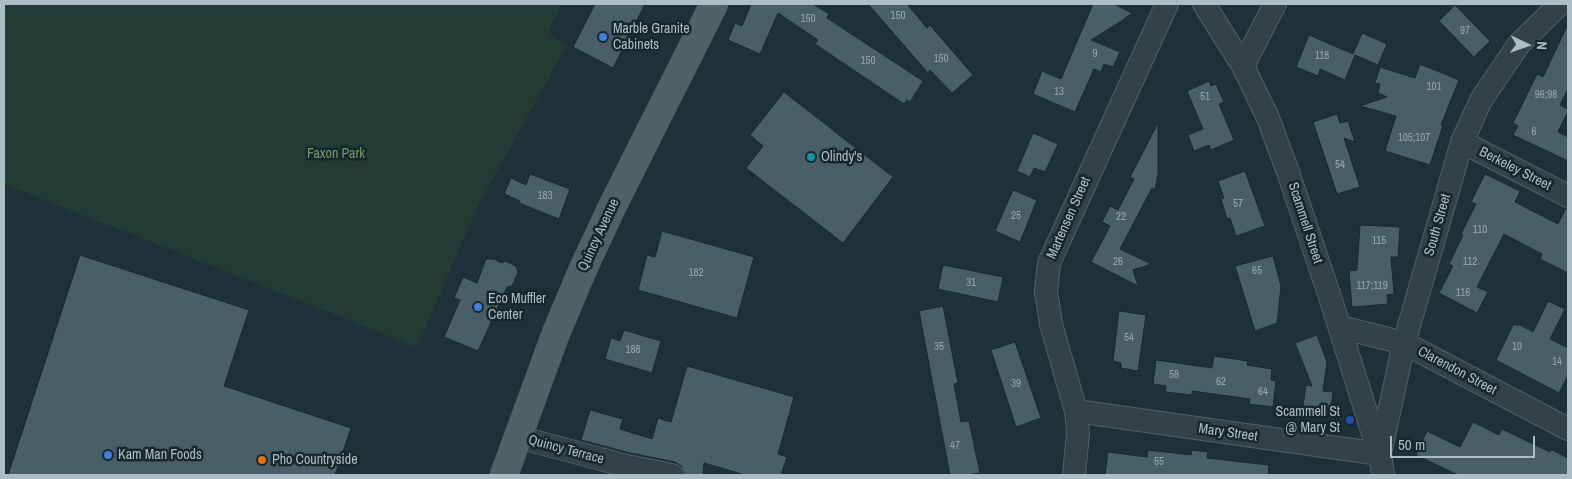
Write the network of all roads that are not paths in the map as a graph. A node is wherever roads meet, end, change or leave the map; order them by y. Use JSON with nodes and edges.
{"nodes":[{"id":1,"x":714,"y":4,"type":"edge"},
{"id":2,"x":1167,"y":4,"type":"edge"},
{"id":3,"x":1204,"y":4,"type":"edge"},
{"id":4,"x":1275,"y":4,"type":"edge"},
{"id":5,"x":1560,"y":4,"type":"edge"},
{"id":6,"x":1243,"y":66,"type":"junction"},
{"id":7,"x":1462,"y":142,"type":"junction"},
{"id":8,"x":1568,"y":196,"type":"edge"},
{"id":9,"x":1340,"y":327,"type":"junction"},
{"id":10,"x":1404,"y":343,"type":"junction"},
{"id":11,"x":1076,"y":411,"type":"junction"},
{"id":12,"x":1568,"y":429,"type":"edge"},
{"id":13,"x":518,"y":436,"type":"junction"},
{"id":14,"x":1382,"y":465,"type":"edge"},
{"id":15,"x":504,"y":475,"type":"edge"},
{"id":16,"x":672,"y":475,"type":"edge"},
{"id":17,"x":1074,"y":475,"type":"edge"}],
"edges":[{"from":1,"to":13,"type":"main road","name":"Quincy Avenue"},
{"from":2,"to":11,"type":"street","name":"Martensen Street"},
{"from":3,"to":6,"type":"street","name":"Scammell Street"},
{"from":4,"to":6,"type":"street"},
{"from":5,"to":7,"type":"street","name":"South Street"},
{"from":6,"to":9,"type":"street","name":"Scammell Street"},
{"from":7,"to":8,"type":"street","name":"Berkeley Street"},
{"from":7,"to":10,"type":"street","name":"South Street"},
{"from":9,"to":10,"type":"street","name":"Clarendon Street"},
{"from":9,"to":14,"type":"street","name":"Scammell Street"},
{"from":10,"to":12,"type":"street","name":"Clarendon Street"},
{"from":10,"to":14,"type":"street","name":"South Street"},
{"from":11,"to":14,"type":"street","name":"Mary Street"},
{"from":11,"to":17,"type":"street","name":"Martensen Street"},
{"from":13,"to":15,"type":"main road","name":"Quincy Avenue"},
{"from":13,"to":16,"type":"street","name":"Quincy Terrace"}]}
